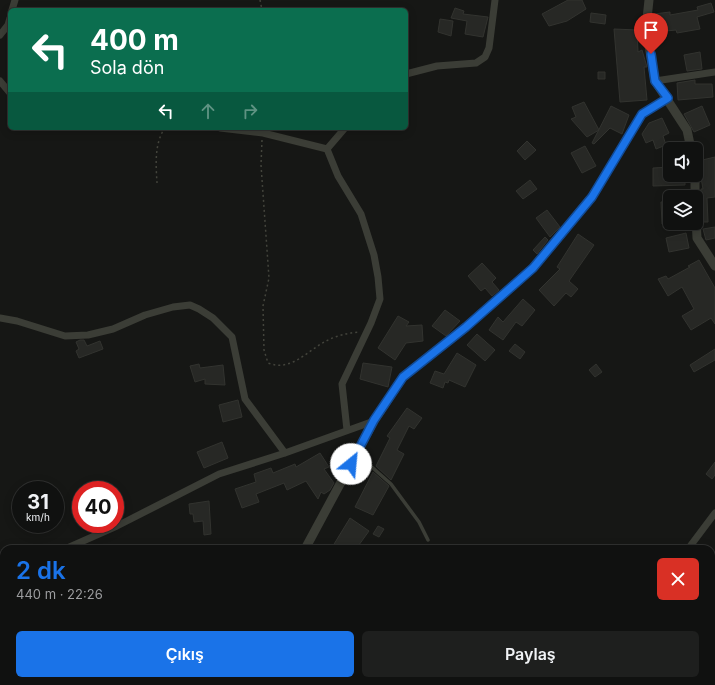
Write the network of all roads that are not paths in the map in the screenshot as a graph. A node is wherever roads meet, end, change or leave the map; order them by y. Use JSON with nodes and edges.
{"nodes":[{"id":1,"x":495,"y":0,"type":"edge"},
{"id":2,"x":649,"y":0,"type":"edge"},
{"id":3,"x":8,"y":25,"type":"edge"},
{"id":4,"x":0,"y":35,"type":"edge"},
{"id":5,"x":715,"y":72,"type":"edge"},
{"id":6,"x":408,"y":73,"type":"edge"},
{"id":7,"x":0,"y":81,"type":"edge"},
{"id":8,"x":655,"y":81,"type":"junction"},
{"id":9,"x":8,"y":91,"type":"edge"},
{"id":10,"x":668,"y":98,"type":"junction"},
{"id":11,"x":237,"y":130,"type":"edge"},
{"id":12,"x":343,"y":130,"type":"edge"},
{"id":13,"x":690,"y":142,"type":"edge"},
{"id":14,"x":327,"y":149,"type":"junction"},
{"id":15,"x":697,"y":230,"type":"edge"},
{"id":16,"x":715,"y":266,"type":"edge"},
{"id":17,"x":0,"y":318,"type":"edge"},
{"id":18,"x":374,"y":420,"type":"junction"},
{"id":19,"x":347,"y":430,"type":"junction"},
{"id":20,"x":285,"y":453,"type":"junction"},
{"id":21,"x":356,"y":453,"type":"junction"},
{"id":22,"x":715,"y":513,"type":"edge"},
{"id":23,"x":428,"y":540,"type":"dead end"},
{"id":24,"x":74,"y":545,"type":"edge"},
{"id":25,"x":307,"y":545,"type":"edge"},
{"id":26,"x":691,"y":545,"type":"edge"}],
"edges":[{"from":1,"to":6,"type":"street"},
{"from":2,"to":8,"type":"street"},
{"from":3,"to":4,"type":"street"},
{"from":5,"to":8,"type":"street"},
{"from":7,"to":9,"type":"street"},
{"from":8,"to":10,"type":"street"},
{"from":10,"to":13,"type":"street"},
{"from":10,"to":18,"type":"street"},
{"from":11,"to":14,"type":"street"},
{"from":12,"to":14,"type":"street"},
{"from":14,"to":19,"type":"street"},
{"from":15,"to":16,"type":"street"},
{"from":17,"to":20,"type":"street"},
{"from":18,"to":19,"type":"street"},
{"from":18,"to":21,"type":"street"},
{"from":19,"to":20,"type":"street"},
{"from":20,"to":24,"type":"street"},
{"from":21,"to":23,"type":"lane"},
{"from":21,"to":25,"type":"street"},
{"from":22,"to":26,"type":"street"}]}
